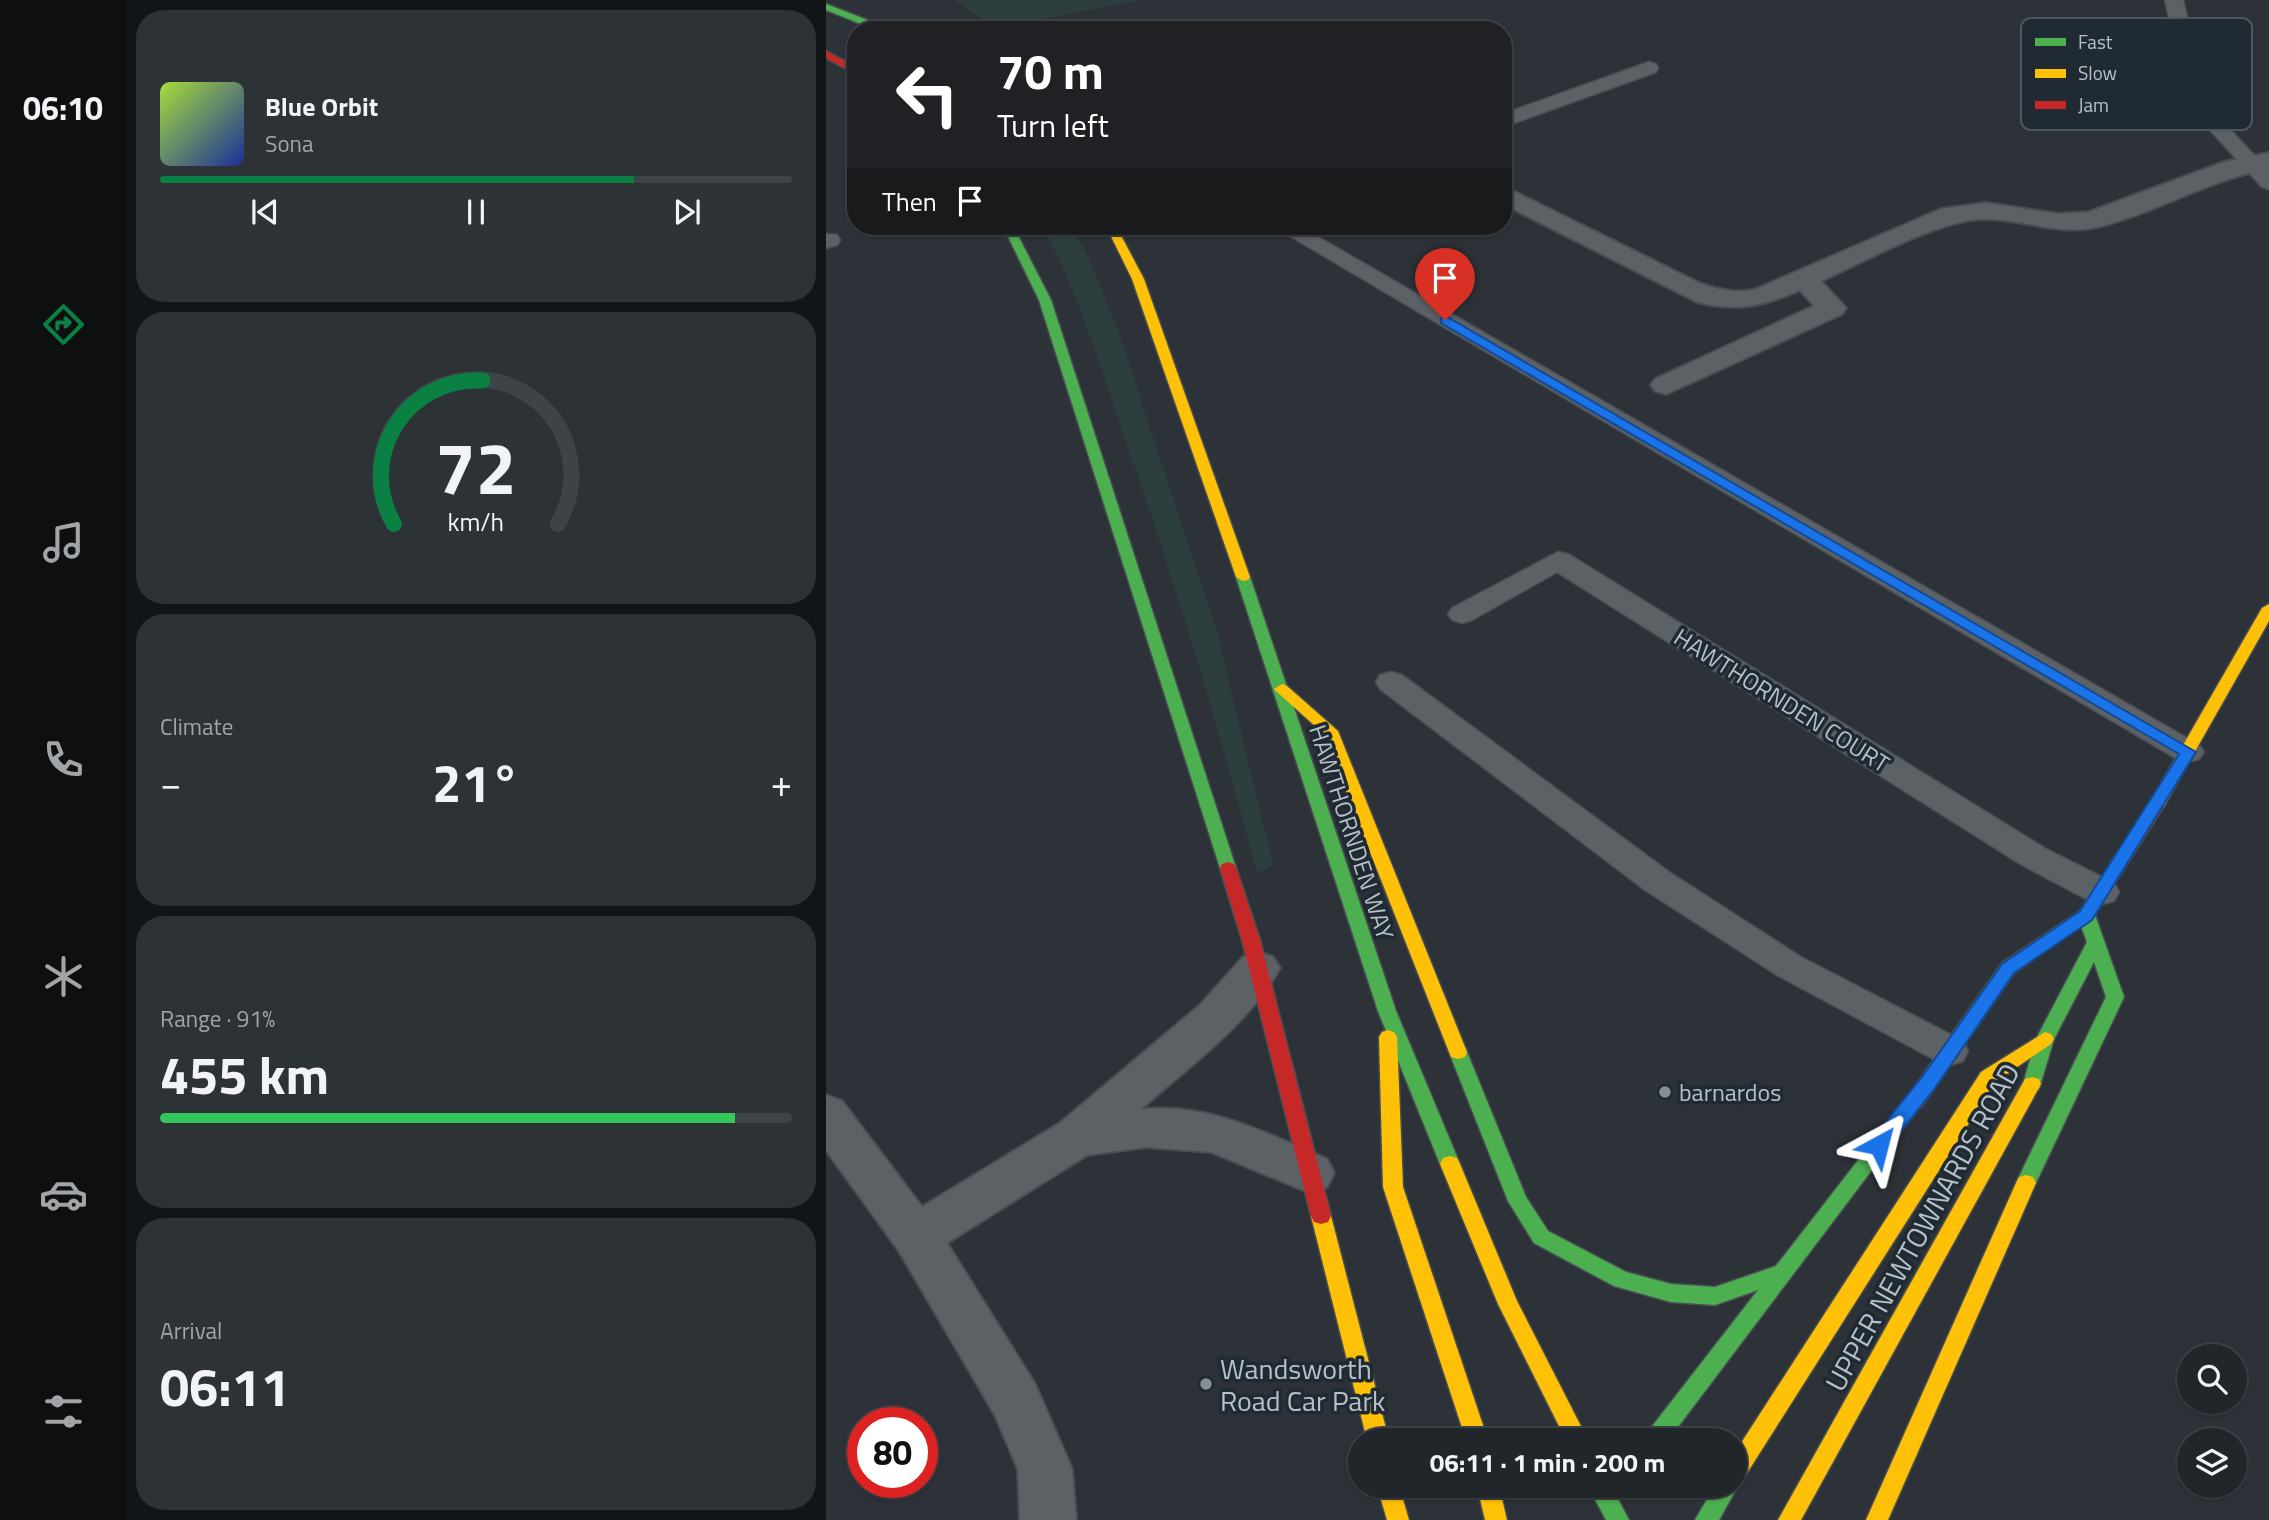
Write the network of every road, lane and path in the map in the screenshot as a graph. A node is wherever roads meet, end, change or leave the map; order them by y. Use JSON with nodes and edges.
{"nodes":[{"id":1,"x":2174,"y":0,"type":"edge"},
{"id":2,"x":826,"y":7,"type":"edge"},
{"id":3,"x":2178,"y":18,"type":"edge"},
{"id":4,"x":862,"y":21,"type":"edge"},
{"id":5,"x":826,"y":54,"type":"edge"},
{"id":6,"x":847,"y":66,"type":"edge"},
{"id":7,"x":1649,"y":68,"type":"dead end"},
{"id":8,"x":1512,"y":118,"type":"edge"},
{"id":9,"x":2223,"y":130,"type":"edge"},
{"id":10,"x":2263,"y":169,"type":"edge"},
{"id":11,"x":1512,"y":199,"type":"edge"},
{"id":12,"x":1012,"y":235,"type":"edge"},
{"id":13,"x":1116,"y":235,"type":"edge"},
{"id":14,"x":1299,"y":235,"type":"edge"},
{"id":15,"x":1803,"y":278,"type":"junction"},
{"id":16,"x":1666,"y":385,"type":"dead end"},
{"id":17,"x":2269,"y":608,"type":"edge"},
{"id":18,"x":1462,"y":614,"type":"dead end"},
{"id":19,"x":1391,"y":682,"type":"dead end"},
{"id":20,"x":1282,"y":689,"type":"junction"},
{"id":21,"x":2188,"y":752,"type":"junction"},
{"id":22,"x":2094,"y":904,"type":"junction"},
{"id":23,"x":2096,"y":942,"type":"junction"},
{"id":24,"x":1258,"y":968,"type":"junction"},
{"id":25,"x":1387,"y":1011,"type":"junction"},
{"id":26,"x":2045,"y":1039,"type":"junction"},
{"id":27,"x":1950,"y":1051,"type":"junction"},
{"id":28,"x":826,"y":1114,"type":"edge"},
{"id":29,"x":1077,"y":1137,"type":"junction"},
{"id":30,"x":1310,"y":1173,"type":"junction"},
{"id":31,"x":916,"y":1236,"type":"junction"},
{"id":32,"x":1782,"y":1273,"type":"junction"},
{"id":33,"x":1375,"y":1428,"type":"edge"},
{"id":34,"x":1473,"y":1428,"type":"edge"},
{"id":35,"x":1571,"y":1428,"type":"edge"},
{"id":36,"x":1664,"y":1428,"type":"edge"},
{"id":37,"x":1747,"y":1454,"type":"edge"},
{"id":38,"x":1385,"y":1498,"type":"edge"},
{"id":39,"x":1390,"y":1498,"type":"edge"},
{"id":40,"x":1491,"y":1498,"type":"edge"},
{"id":41,"x":1605,"y":1498,"type":"edge"},
{"id":42,"x":1620,"y":1498,"type":"edge"},
{"id":43,"x":1720,"y":1498,"type":"edge"},
{"id":44,"x":1613,"y":1517,"type":"edge"},
{"id":45,"x":1048,"y":1520,"type":"edge"},
{"id":46,"x":1382,"y":1520,"type":"edge"},
{"id":47,"x":1398,"y":1520,"type":"edge"},
{"id":48,"x":1496,"y":1520,"type":"edge"},
{"id":49,"x":1706,"y":1520,"type":"edge"},
{"id":50,"x":1789,"y":1520,"type":"edge"},
{"id":51,"x":1877,"y":1520,"type":"edge"}],
"edges":[{"from":1,"to":3,"type":"lane"},
{"from":2,"to":4,"type":"highway"},
{"from":5,"to":6,"type":"highway"},
{"from":7,"to":8,"type":"lane"},
{"from":9,"to":10,"type":"lane"},
{"from":10,"to":15,"type":"street"},
{"from":11,"to":15,"type":"street"},
{"from":12,"to":24,"type":"highway"},
{"from":13,"to":20,"type":"highway","name":"HAWTHORNDEN WAY"},
{"from":14,"to":21,"type":"lane"},
{"from":15,"to":16,"type":"street"},
{"from":17,"to":21,"type":"highway"},
{"from":18,"to":22,"type":"lane","name":"HAWTHORNDEN COURT"},
{"from":19,"to":27,"type":"lane"},
{"from":20,"to":25,"type":"highway","name":"HAWTHORNDEN WAY"},
{"from":20,"to":32,"type":"highway"},
{"from":21,"to":22,"type":"highway"},
{"from":22,"to":23,"type":"highway"},
{"from":22,"to":27,"type":"highway"},
{"from":23,"to":26,"type":"highway","name":"UPPER NEWTOWNARDS ROAD"},
{"from":23,"to":51,"type":"highway"},
{"from":24,"to":29,"type":"street"},
{"from":24,"to":30,"type":"highway"},
{"from":25,"to":34,"type":"highway"},
{"from":25,"to":35,"type":"highway","name":"HAWTHORNDEN WAY"},
{"from":26,"to":37,"type":"highway"},
{"from":26,"to":50,"type":"highway","name":"UPPER NEWTOWNARDS ROAD"},
{"from":27,"to":32,"type":"highway"},
{"from":28,"to":31,"type":"street"},
{"from":29,"to":30,"type":"street"},
{"from":29,"to":31,"type":"street"},
{"from":30,"to":33,"type":"highway"},
{"from":31,"to":45,"type":"street"},
{"from":32,"to":36,"type":"highway"},
{"from":38,"to":46,"type":"highway"},
{"from":39,"to":47,"type":"highway"},
{"from":40,"to":48,"type":"highway"},
{"from":41,"to":44,"type":"highway"},
{"from":42,"to":44,"type":"highway"},
{"from":43,"to":49,"type":"highway"}]}
